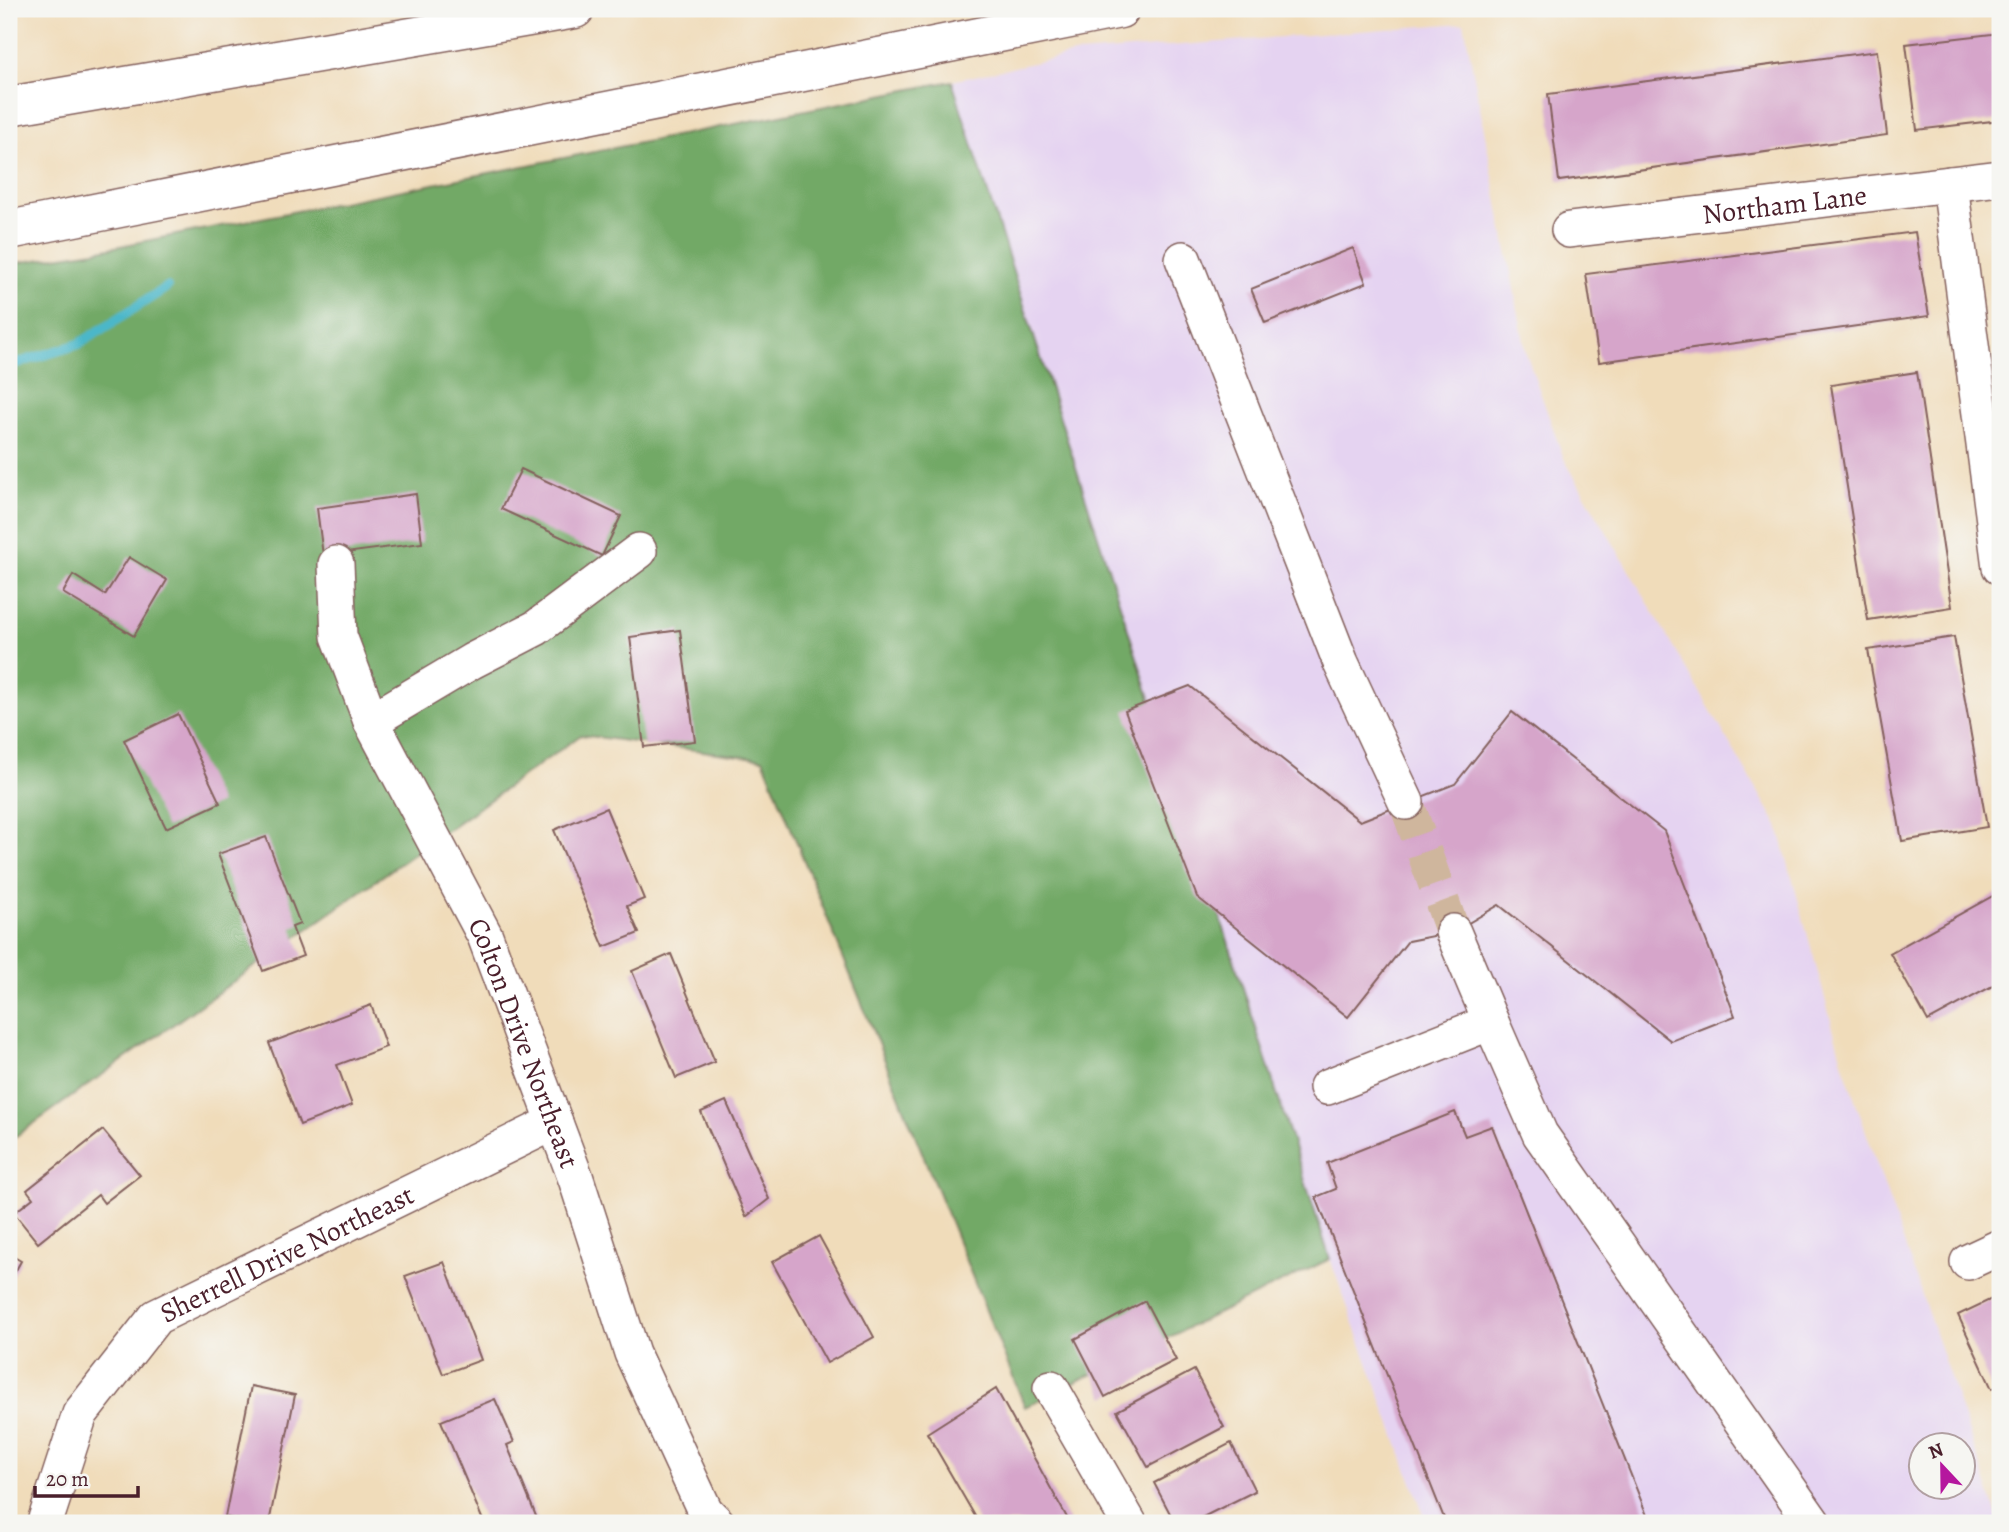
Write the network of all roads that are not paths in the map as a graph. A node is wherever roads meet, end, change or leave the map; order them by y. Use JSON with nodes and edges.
{"nodes":[{"id":1,"x":575,"y":9,"type":"edge"},
{"id":2,"x":1120,"y":9,"type":"edge"},
{"id":3,"x":9,"y":106,"type":"edge"},
{"id":4,"x":2000,"y":178,"type":"edge"},
{"id":5,"x":1950,"y":184,"type":"junction"},
{"id":6,"x":9,"y":230,"type":"edge"},
{"id":7,"x":1569,"y":230,"type":"dead end"},
{"id":8,"x":1183,"y":259,"type":"dead end"},
{"id":9,"x":639,"y":551,"type":"dead end"},
{"id":10,"x":336,"y":564,"type":"dead end"},
{"id":11,"x":2000,"y":567,"type":"edge"},
{"id":12,"x":370,"y":721,"type":"junction"},
{"id":13,"x":1406,"y":802,"type":"tunnel mouth"},
{"id":14,"x":1452,"y":932,"type":"tunnel mouth"},
{"id":15,"x":1491,"y":1021,"type":"junction"},
{"id":16,"x":1327,"y":1087,"type":"dead end"},
{"id":17,"x":555,"y":1122,"type":"junction"},
{"id":18,"x":2000,"y":1247,"type":"edge"},
{"id":19,"x":1968,"y":1262,"type":"dead end"},
{"id":20,"x":1051,"y":1388,"type":"dead end"},
{"id":21,"x":47,"y":1523,"type":"edge"},
{"id":22,"x":717,"y":1523,"type":"edge"},
{"id":23,"x":1129,"y":1523,"type":"edge"},
{"id":24,"x":1813,"y":1523,"type":"edge"}],
"edges":[{"from":1,"to":3,"type":"highway"},
{"from":2,"to":6,"type":"highway"},
{"from":4,"to":5,"type":"street","name":"Northam Lane"},
{"from":5,"to":7,"type":"street","name":"Northam Lane"},
{"from":5,"to":11,"type":"street"},
{"from":8,"to":13,"type":"street"},
{"from":9,"to":12,"type":"street"},
{"from":10,"to":12,"type":"street","name":"Colton Drive Northeast"},
{"from":12,"to":17,"type":"street","name":"Colton Drive Northeast"},
{"from":14,"to":15,"type":"street"},
{"from":15,"to":16,"type":"street"},
{"from":15,"to":24,"type":"street"},
{"from":17,"to":21,"type":"street","name":"Sherrell Drive Northeast"},
{"from":17,"to":22,"type":"street","name":"Colton Drive Northeast"},
{"from":18,"to":19,"type":"street"},
{"from":20,"to":23,"type":"street"}]}
